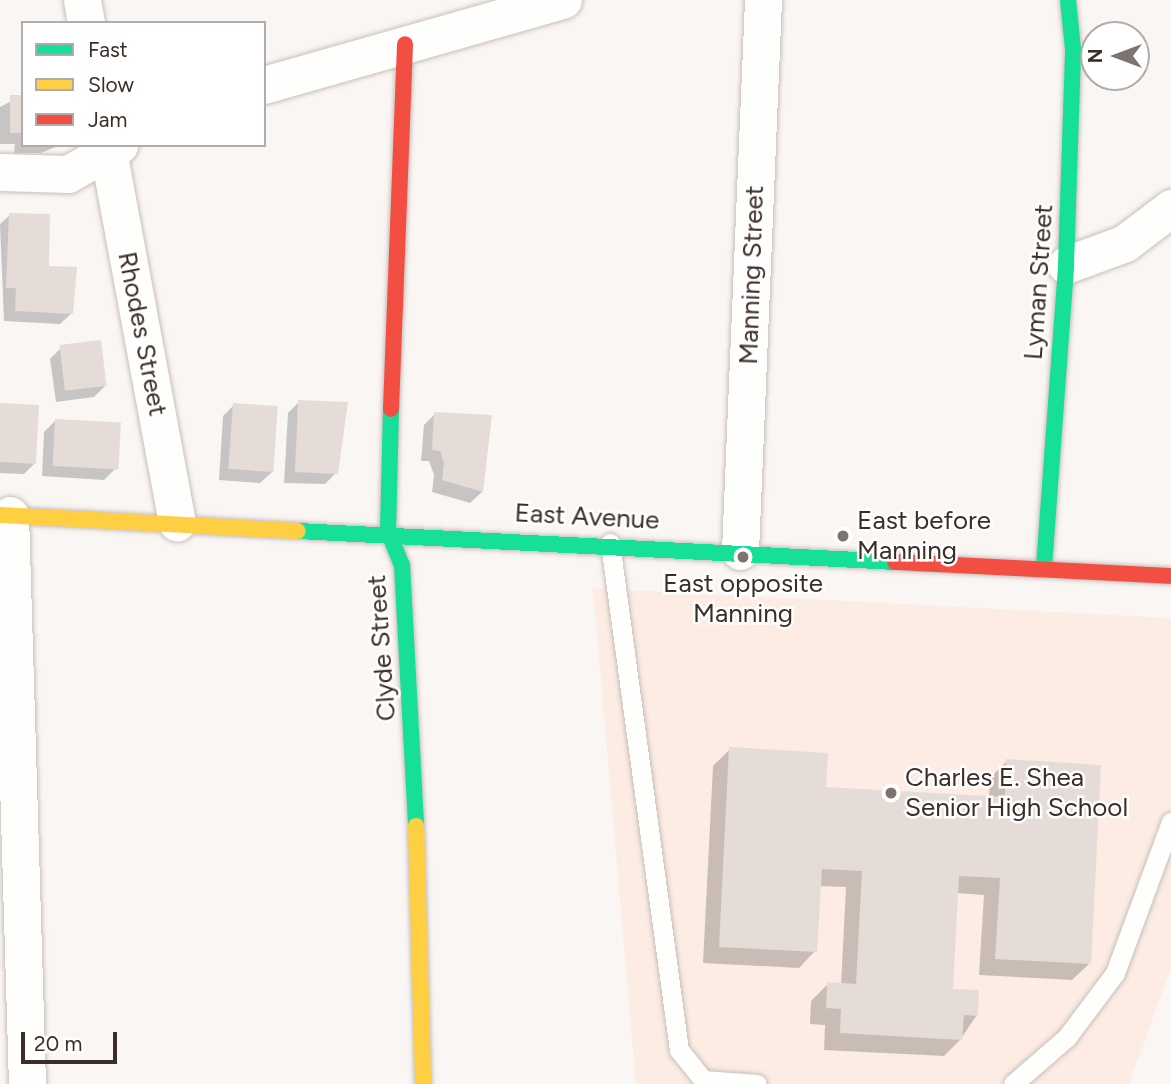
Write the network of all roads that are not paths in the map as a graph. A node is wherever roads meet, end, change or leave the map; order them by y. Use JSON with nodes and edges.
{"nodes":[{"id":1,"x":82,"y":0,"type":"edge"},
{"id":2,"x":563,"y":0,"type":"edge"},
{"id":3,"x":763,"y":0,"type":"edge"},
{"id":4,"x":1068,"y":0,"type":"edge"},
{"id":5,"x":86,"y":21,"type":"edge"},
{"id":6,"x":405,"y":44,"type":"junction"},
{"id":7,"x":266,"y":84,"type":"edge"},
{"id":8,"x":112,"y":148,"type":"edge"},
{"id":9,"x":0,"y":172,"type":"edge"},
{"id":10,"x":1171,"y":208,"type":"edge"},
{"id":11,"x":1066,"y":265,"type":"junction"},
{"id":12,"x":5,"y":515,"type":"edge"},
{"id":13,"x":177,"y":523,"type":"junction"},
{"id":14,"x":388,"y":531,"type":"junction"},
{"id":15,"x":610,"y":543,"type":"junction"},
{"id":16,"x":740,"y":551,"type":"junction"},
{"id":17,"x":1044,"y":567,"type":"junction"},
{"id":18,"x":1171,"y":576,"type":"edge"},
{"id":19,"x":6,"y":602,"type":"edge"},
{"id":20,"x":1171,"y":822,"type":"edge"},
{"id":21,"x":27,"y":1084,"type":"edge"},
{"id":22,"x":423,"y":1084,"type":"edge"},
{"id":23,"x":757,"y":1084,"type":"edge"},
{"id":24,"x":1013,"y":1084,"type":"edge"}],
"edges":[{"from":1,"to":5,"type":"street"},
{"from":2,"to":6,"type":"street"},
{"from":3,"to":16,"type":"street","name":"Manning Street"},
{"from":4,"to":11,"type":"street","name":"Lyman Street"},
{"from":6,"to":7,"type":"street"},
{"from":6,"to":14,"type":"street","name":"Clyde Street"},
{"from":8,"to":9,"type":"street"},
{"from":8,"to":13,"type":"street","name":"Rhodes Street"},
{"from":10,"to":11,"type":"street"},
{"from":11,"to":17,"type":"street","name":"Lyman Street"},
{"from":12,"to":13,"type":"street","name":"East Avenue"},
{"from":12,"to":19,"type":"street"},
{"from":13,"to":14,"type":"street","name":"East Avenue"},
{"from":14,"to":15,"type":"street","name":"East Avenue"},
{"from":14,"to":22,"type":"street","name":"Clyde Street"},
{"from":15,"to":16,"type":"street","name":"East Avenue"},
{"from":15,"to":23,"type":"lane"},
{"from":16,"to":17,"type":"street","name":"East Avenue"},
{"from":17,"to":18,"type":"street","name":"East Avenue"},
{"from":19,"to":21,"type":"street"},
{"from":20,"to":24,"type":"lane"}]}
